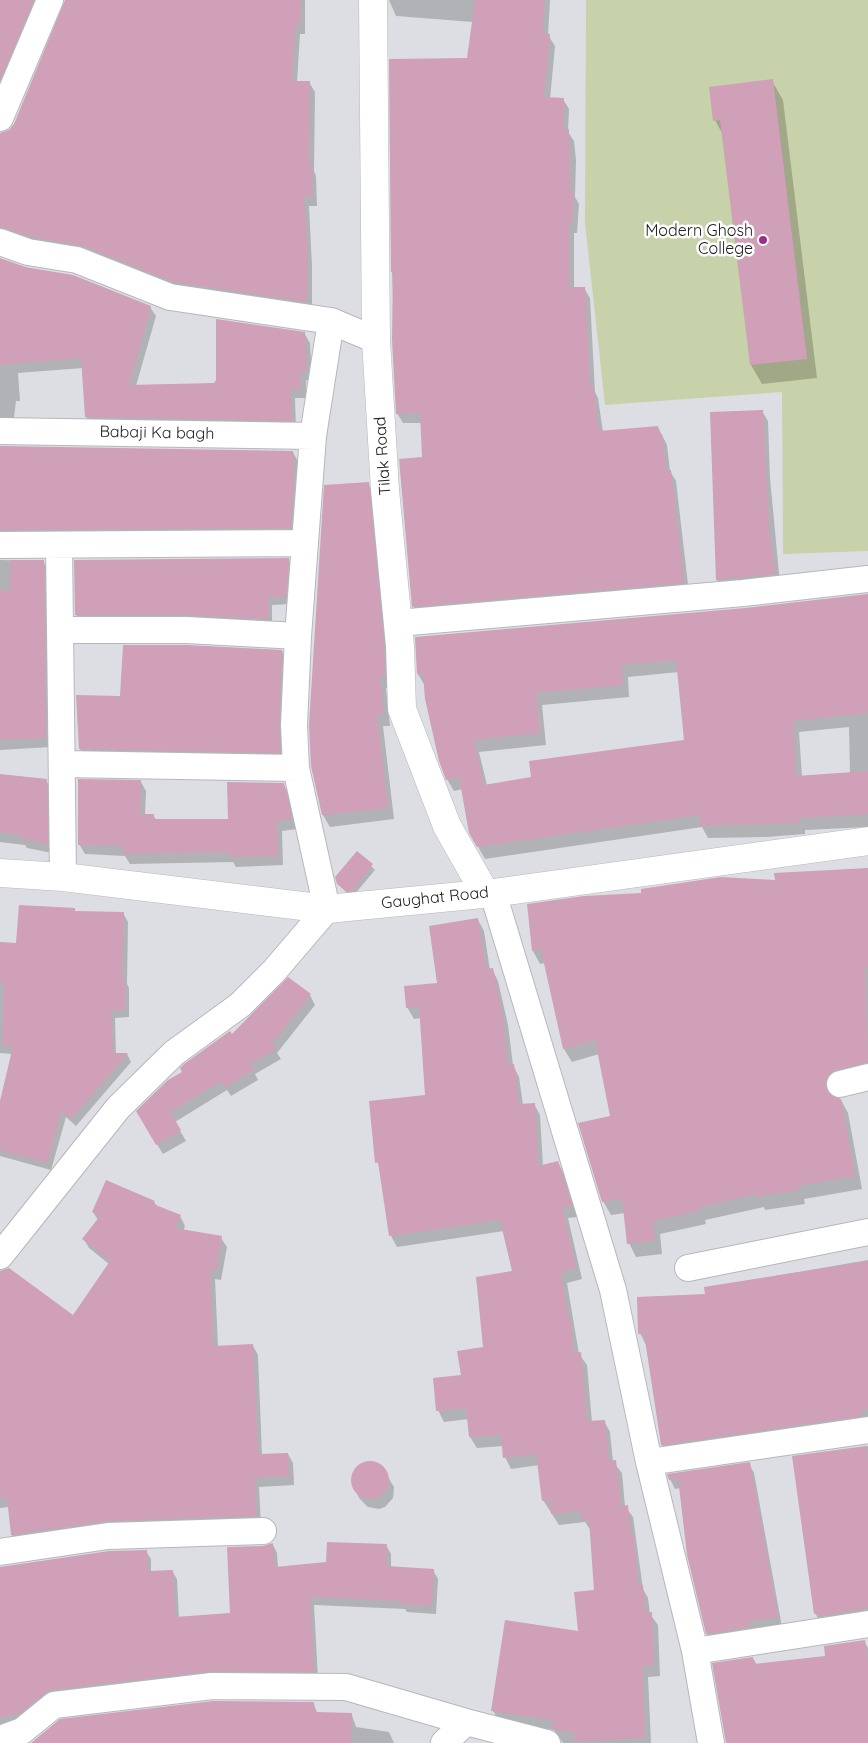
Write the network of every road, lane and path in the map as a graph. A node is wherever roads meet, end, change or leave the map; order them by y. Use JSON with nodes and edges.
{"nodes":[{"id":1,"x":50,"y":0,"type":"edge"},
{"id":2,"x":373,"y":0,"type":"edge"},
{"id":3,"x":0,"y":118,"type":"edge"},
{"id":4,"x":0,"y":242,"type":"edge"},
{"id":5,"x":332,"y":321,"type":"junction"},
{"id":6,"x":376,"y":340,"type":"junction"},
{"id":7,"x":0,"y":431,"type":"edge"},
{"id":8,"x":313,"y":436,"type":"junction"},
{"id":9,"x":304,"y":543,"type":"junction"},
{"id":10,"x":0,"y":545,"type":"edge"},
{"id":11,"x":59,"y":545,"type":"junction"},
{"id":12,"x":868,"y":579,"type":"edge"},
{"id":13,"x":398,"y":623,"type":"junction"},
{"id":14,"x":60,"y":630,"type":"junction"},
{"id":15,"x":298,"y":636,"type":"junction"},
{"id":16,"x":63,"y":764,"type":"junction"},
{"id":17,"x":296,"y":768,"type":"junction"},
{"id":18,"x":868,"y":841,"type":"edge"},
{"id":19,"x":0,"y":873,"type":"edge"},
{"id":20,"x":63,"y":877,"type":"junction"},
{"id":21,"x":489,"y":893,"type":"junction"},
{"id":22,"x":327,"y":909,"type":"junction"},
{"id":23,"x":868,"y":1077,"type":"edge"},
{"id":24,"x":840,"y":1084,"type":"dead end"},
{"id":25,"x":868,"y":1232,"type":"edge"},
{"id":26,"x":0,"y":1256,"type":"edge"},
{"id":27,"x":688,"y":1268,"type":"dead end"},
{"id":28,"x":868,"y":1430,"type":"edge"},
{"id":29,"x":649,"y":1462,"type":"junction"},
{"id":30,"x":262,"y":1531,"type":"dead end"},
{"id":31,"x":0,"y":1552,"type":"edge"},
{"id":32,"x":868,"y":1624,"type":"edge"},
{"id":33,"x":695,"y":1651,"type":"junction"},
{"id":34,"x":54,"y":1705,"type":"junction"},
{"id":35,"x":466,"y":1722,"type":"junction"},
{"id":36,"x":0,"y":1739,"type":"edge"},
{"id":37,"x":26,"y":1743,"type":"edge"},
{"id":38,"x":444,"y":1743,"type":"edge"},
{"id":39,"x":547,"y":1743,"type":"edge"},
{"id":40,"x":711,"y":1743,"type":"edge"}],
"edges":[{"from":1,"to":3,"type":"street"},
{"from":2,"to":6,"type":"main road","name":"Tilak Road"},
{"from":4,"to":5,"type":"street"},
{"from":5,"to":6,"type":"street"},
{"from":5,"to":8,"type":"street"},
{"from":6,"to":13,"type":"main road","name":"Tilak Road"},
{"from":7,"to":8,"type":"street","name":"Babaji Ka bagh"},
{"from":8,"to":9,"type":"street"},
{"from":9,"to":11,"type":"street"},
{"from":9,"to":15,"type":"street"},
{"from":10,"to":11,"type":"street"},
{"from":11,"to":14,"type":"street"},
{"from":12,"to":13,"type":"street"},
{"from":13,"to":21,"type":"main road","name":"Tilak Road"},
{"from":14,"to":15,"type":"street"},
{"from":14,"to":16,"type":"street"},
{"from":15,"to":17,"type":"street"},
{"from":16,"to":17,"type":"street"},
{"from":16,"to":20,"type":"street"},
{"from":17,"to":22,"type":"street"},
{"from":18,"to":21,"type":"main road","name":"Gaughat Road"},
{"from":19,"to":20,"type":"main road","name":"Gaughat Road"},
{"from":20,"to":22,"type":"main road","name":"Gaughat Road"},
{"from":21,"to":22,"type":"main road","name":"Gaughat Road"},
{"from":21,"to":29,"type":"street"},
{"from":22,"to":26,"type":"street"},
{"from":23,"to":24,"type":"street"},
{"from":25,"to":27,"type":"street"},
{"from":28,"to":29,"type":"street"},
{"from":29,"to":33,"type":"street"},
{"from":30,"to":31,"type":"street"},
{"from":32,"to":33,"type":"street"},
{"from":33,"to":40,"type":"street"},
{"from":34,"to":35,"type":"street"},
{"from":34,"to":36,"type":"street"},
{"from":34,"to":37,"type":"street"},
{"from":35,"to":38,"type":"street"},
{"from":35,"to":39,"type":"street"}]}
